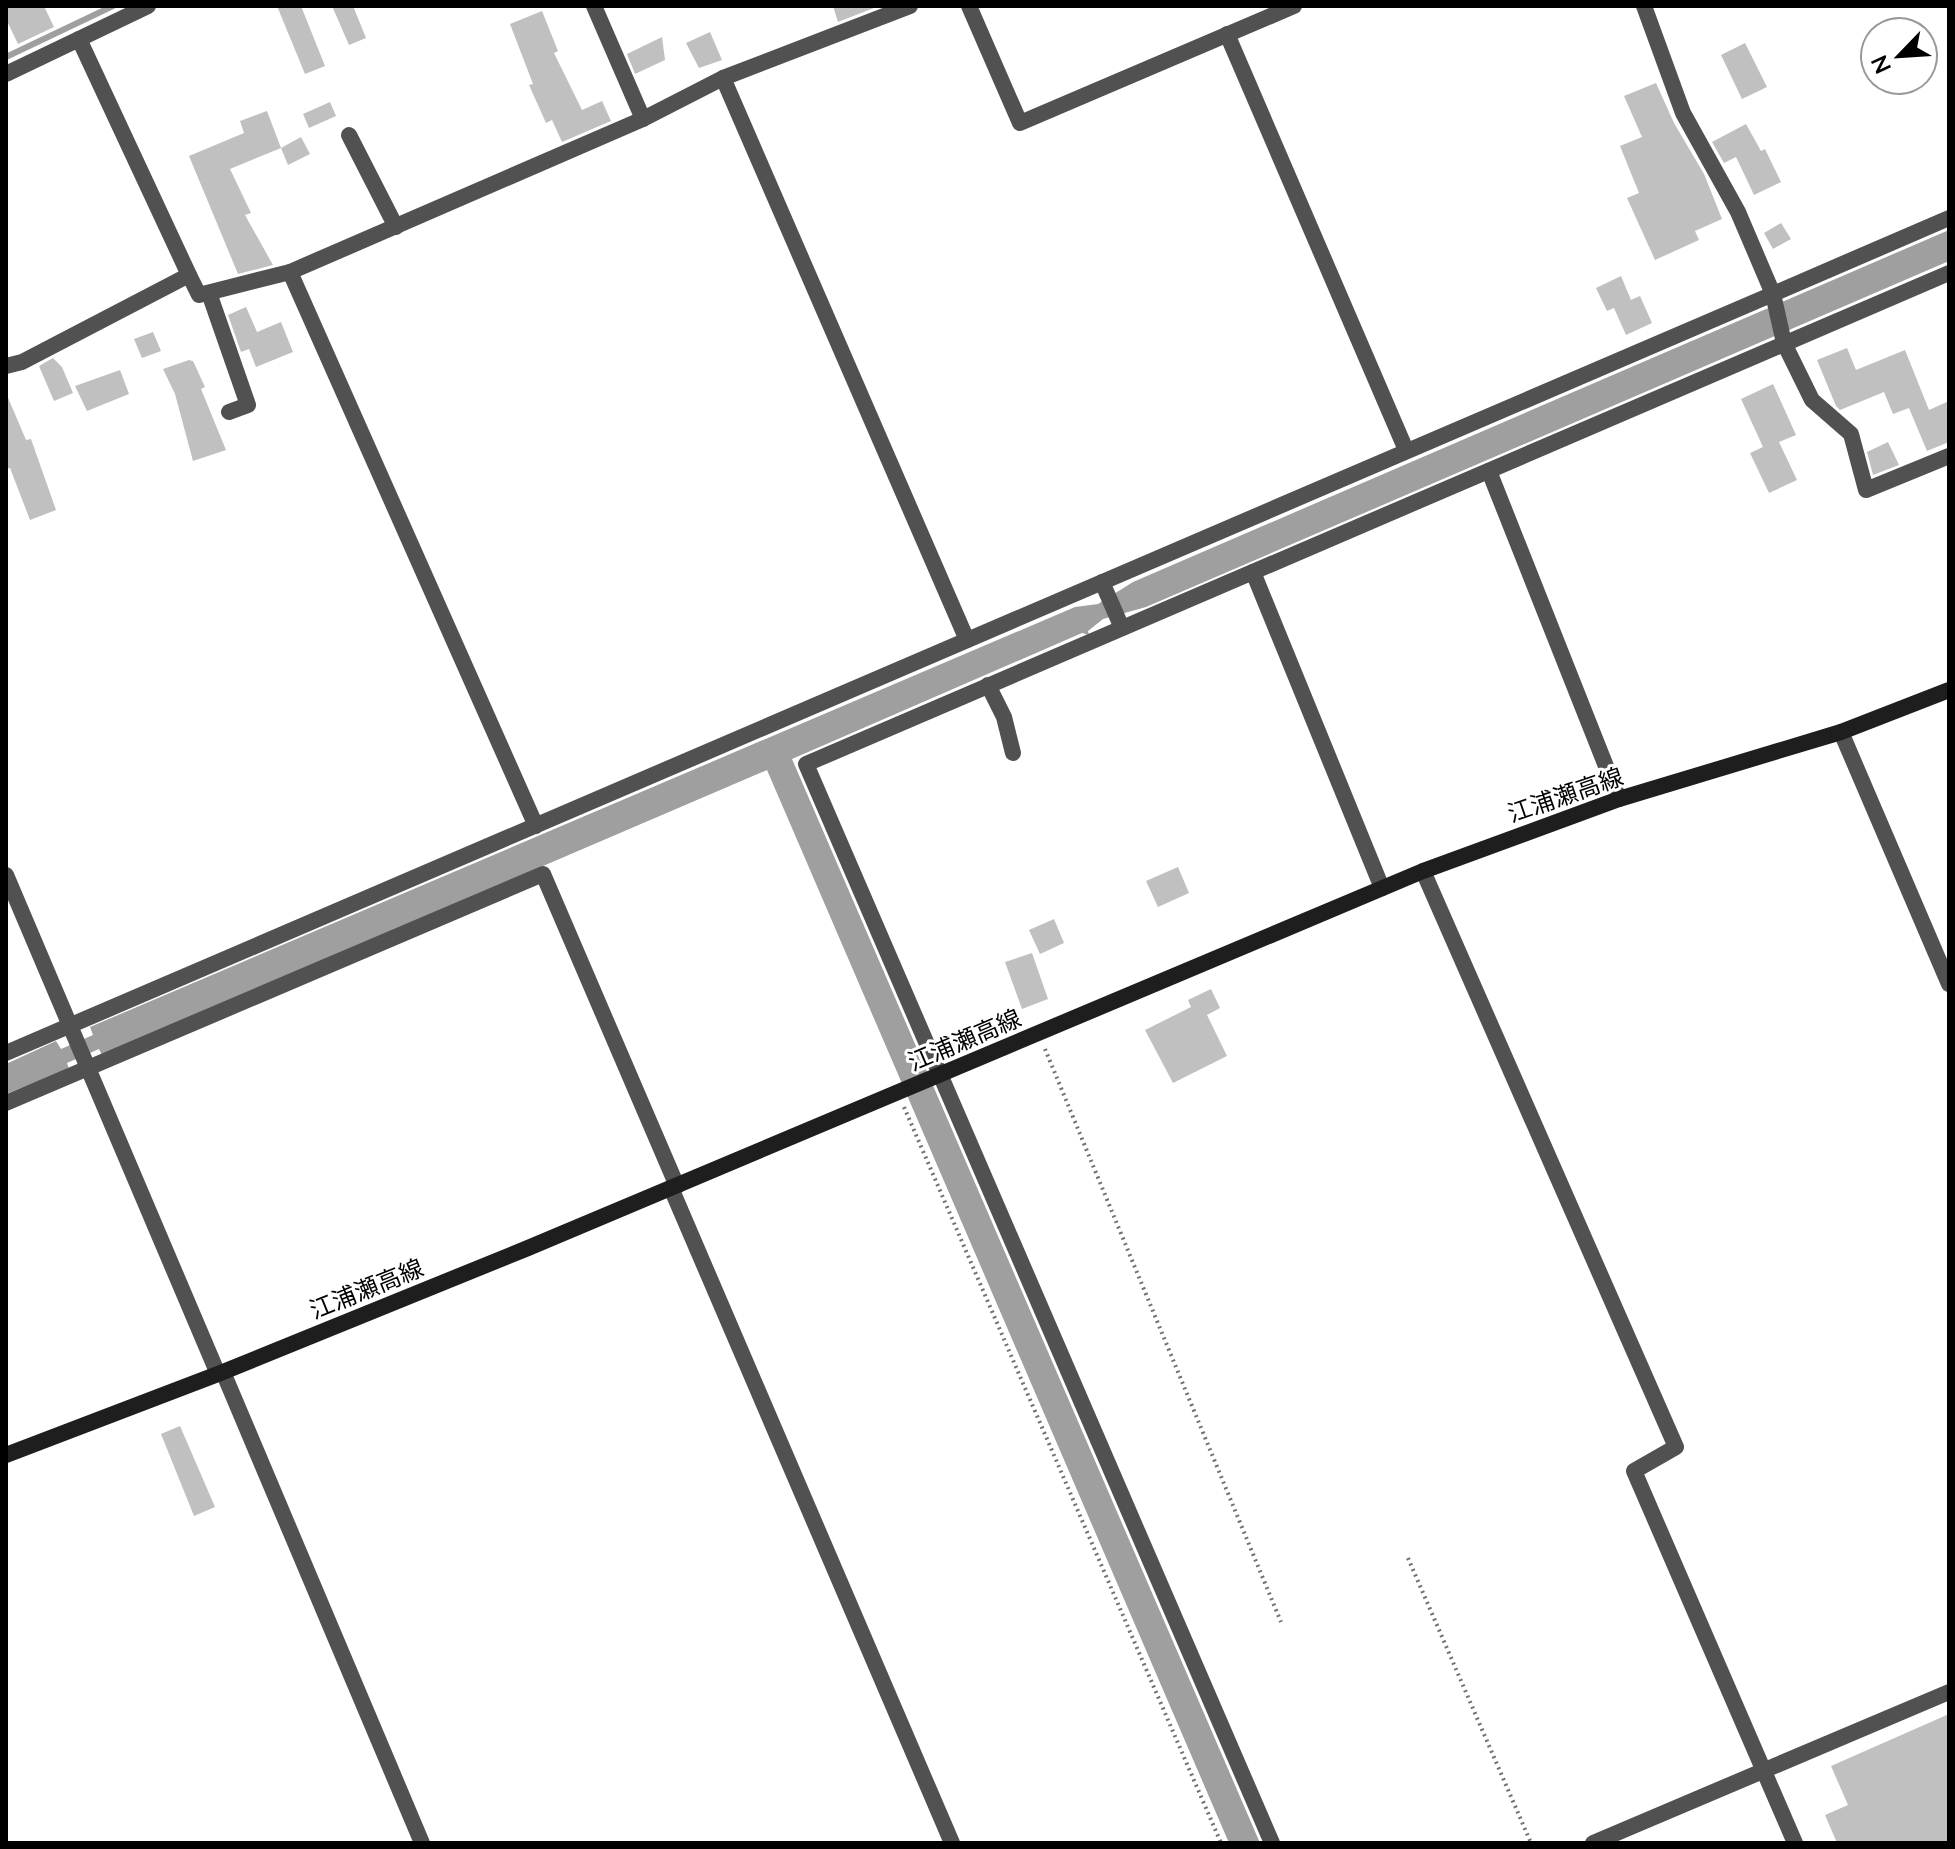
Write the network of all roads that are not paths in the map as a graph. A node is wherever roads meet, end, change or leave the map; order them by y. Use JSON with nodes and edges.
{"nodes":[{"id":1,"x":148,"y":6,"type":"edge"},
{"id":2,"x":594,"y":6,"type":"edge"},
{"id":3,"x":910,"y":6,"type":"edge"},
{"id":4,"x":969,"y":6,"type":"edge"},
{"id":5,"x":1294,"y":6,"type":"edge"},
{"id":6,"x":1644,"y":6,"type":"edge"},
{"id":7,"x":882,"y":11,"type":"edge"},
{"id":8,"x":1227,"y":34,"type":"junction"},
{"id":9,"x":79,"y":39,"type":"junction"},
{"id":10,"x":6,"y":74,"type":"edge"},
{"id":11,"x":723,"y":78,"type":"junction"},
{"id":12,"x":643,"y":119,"type":"junction"},
{"id":13,"x":349,"y":135,"type":"dead end"},
{"id":14,"x":1949,"y":218,"type":"edge"},
{"id":15,"x":396,"y":227,"type":"junction"},
{"id":16,"x":290,"y":272,"type":"junction"},
{"id":17,"x":1949,"y":273,"type":"edge"},
{"id":18,"x":189,"y":275,"type":"junction"},
{"id":19,"x":209,"y":293,"type":"junction"},
{"id":20,"x":1773,"y":294,"type":"junction"},
{"id":21,"x":1784,"y":343,"type":"junction"},
{"id":22,"x":6,"y":366,"type":"edge"},
{"id":23,"x":229,"y":412,"type":"dead end"},
{"id":24,"x":1406,"y":450,"type":"junction"},
{"id":25,"x":1949,"y":456,"type":"edge"},
{"id":26,"x":1489,"y":471,"type":"junction"},
{"id":27,"x":1253,"y":572,"type":"junction"},
{"id":28,"x":1106,"y":590,"type":"junction"},
{"id":29,"x":1119,"y":622,"type":"junction"},
{"id":30,"x":967,"y":640,"type":"junction"},
{"id":31,"x":988,"y":685,"type":"junction"},
{"id":32,"x":1949,"y":690,"type":"edge"},
{"id":33,"x":1841,"y":732,"type":"junction"},
{"id":34,"x":1013,"y":753,"type":"dead end"},
{"id":35,"x":1619,"y":799,"type":"junction"},
{"id":36,"x":536,"y":826,"type":"junction"},
{"id":37,"x":1423,"y":871,"type":"junction"},
{"id":38,"x":6,"y":875,"type":"edge"},
{"id":39,"x":1382,"y":888,"type":"junction"},
{"id":40,"x":1949,"y":984,"type":"edge"},
{"id":41,"x":72,"y":1032,"type":"junction"},
{"id":42,"x":6,"y":1053,"type":"edge"},
{"id":43,"x":86,"y":1066,"type":"junction"},
{"id":44,"x":936,"y":1076,"type":"junction"},
{"id":45,"x":6,"y":1103,"type":"edge"},
{"id":46,"x":674,"y":1187,"type":"junction"},
{"id":47,"x":221,"y":1373,"type":"junction"},
{"id":48,"x":6,"y":1455,"type":"edge"},
{"id":49,"x":1949,"y":1692,"type":"edge"},
{"id":50,"x":1764,"y":1771,"type":"junction"},
{"id":51,"x":422,"y":1843,"type":"edge"},
{"id":52,"x":952,"y":1843,"type":"edge"},
{"id":53,"x":1272,"y":1843,"type":"edge"},
{"id":54,"x":1593,"y":1843,"type":"edge"},
{"id":55,"x":1795,"y":1843,"type":"edge"}],
"edges":[{"from":1,"to":9,"type":"street"},
{"from":2,"to":12,"type":"street"},
{"from":3,"to":7,"type":"street"},
{"from":4,"to":8,"type":"street"},
{"from":5,"to":8,"type":"street"},
{"from":6,"to":20,"type":"street"},
{"from":7,"to":11,"type":"street"},
{"from":8,"to":24,"type":"street"},
{"from":9,"to":10,"type":"street"},
{"from":9,"to":18,"type":"street"},
{"from":11,"to":12,"type":"street"},
{"from":11,"to":30,"type":"street"},
{"from":12,"to":15,"type":"street"},
{"from":13,"to":15,"type":"street"},
{"from":14,"to":20,"type":"street"},
{"from":15,"to":16,"type":"street"},
{"from":16,"to":19,"type":"street"},
{"from":16,"to":36,"type":"street"},
{"from":17,"to":21,"type":"street"},
{"from":18,"to":19,"type":"street"},
{"from":18,"to":22,"type":"street"},
{"from":19,"to":23,"type":"street"},
{"from":20,"to":21,"type":"street"},
{"from":20,"to":24,"type":"street"},
{"from":21,"to":25,"type":"street"},
{"from":21,"to":26,"type":"street"},
{"from":24,"to":28,"type":"street"},
{"from":26,"to":27,"type":"street"},
{"from":26,"to":35,"type":"street"},
{"from":27,"to":29,"type":"street"},
{"from":27,"to":39,"type":"street"},
{"from":28,"to":29,"type":"street"},
{"from":28,"to":30,"type":"street"},
{"from":29,"to":31,"type":"street"},
{"from":30,"to":36,"type":"street"},
{"from":31,"to":34,"type":"street"},
{"from":31,"to":44,"type":"street"},
{"from":32,"to":33,"type":"main road","name":"江浦瀬高線"},
{"from":33,"to":35,"type":"main road","name":"江浦瀬高線"},
{"from":33,"to":40,"type":"street"},
{"from":35,"to":37,"type":"main road","name":"江浦瀬高線"},
{"from":36,"to":41,"type":"street"},
{"from":37,"to":39,"type":"main road","name":"江浦瀬高線"},
{"from":37,"to":50,"type":"street"},
{"from":38,"to":41,"type":"street"},
{"from":39,"to":44,"type":"main road","name":"江浦瀬高線"},
{"from":41,"to":42,"type":"street"},
{"from":41,"to":43,"type":"street"},
{"from":43,"to":45,"type":"street"},
{"from":43,"to":46,"type":"street"},
{"from":43,"to":47,"type":"street"},
{"from":44,"to":46,"type":"main road","name":"江浦瀬高線"},
{"from":44,"to":53,"type":"street"},
{"from":46,"to":47,"type":"main road","name":"江浦瀬高線"},
{"from":46,"to":52,"type":"street"},
{"from":47,"to":48,"type":"main road","name":"江浦瀬高線"},
{"from":47,"to":51,"type":"street"},
{"from":49,"to":50,"type":"street"},
{"from":50,"to":54,"type":"street"},
{"from":50,"to":55,"type":"street"}]}
